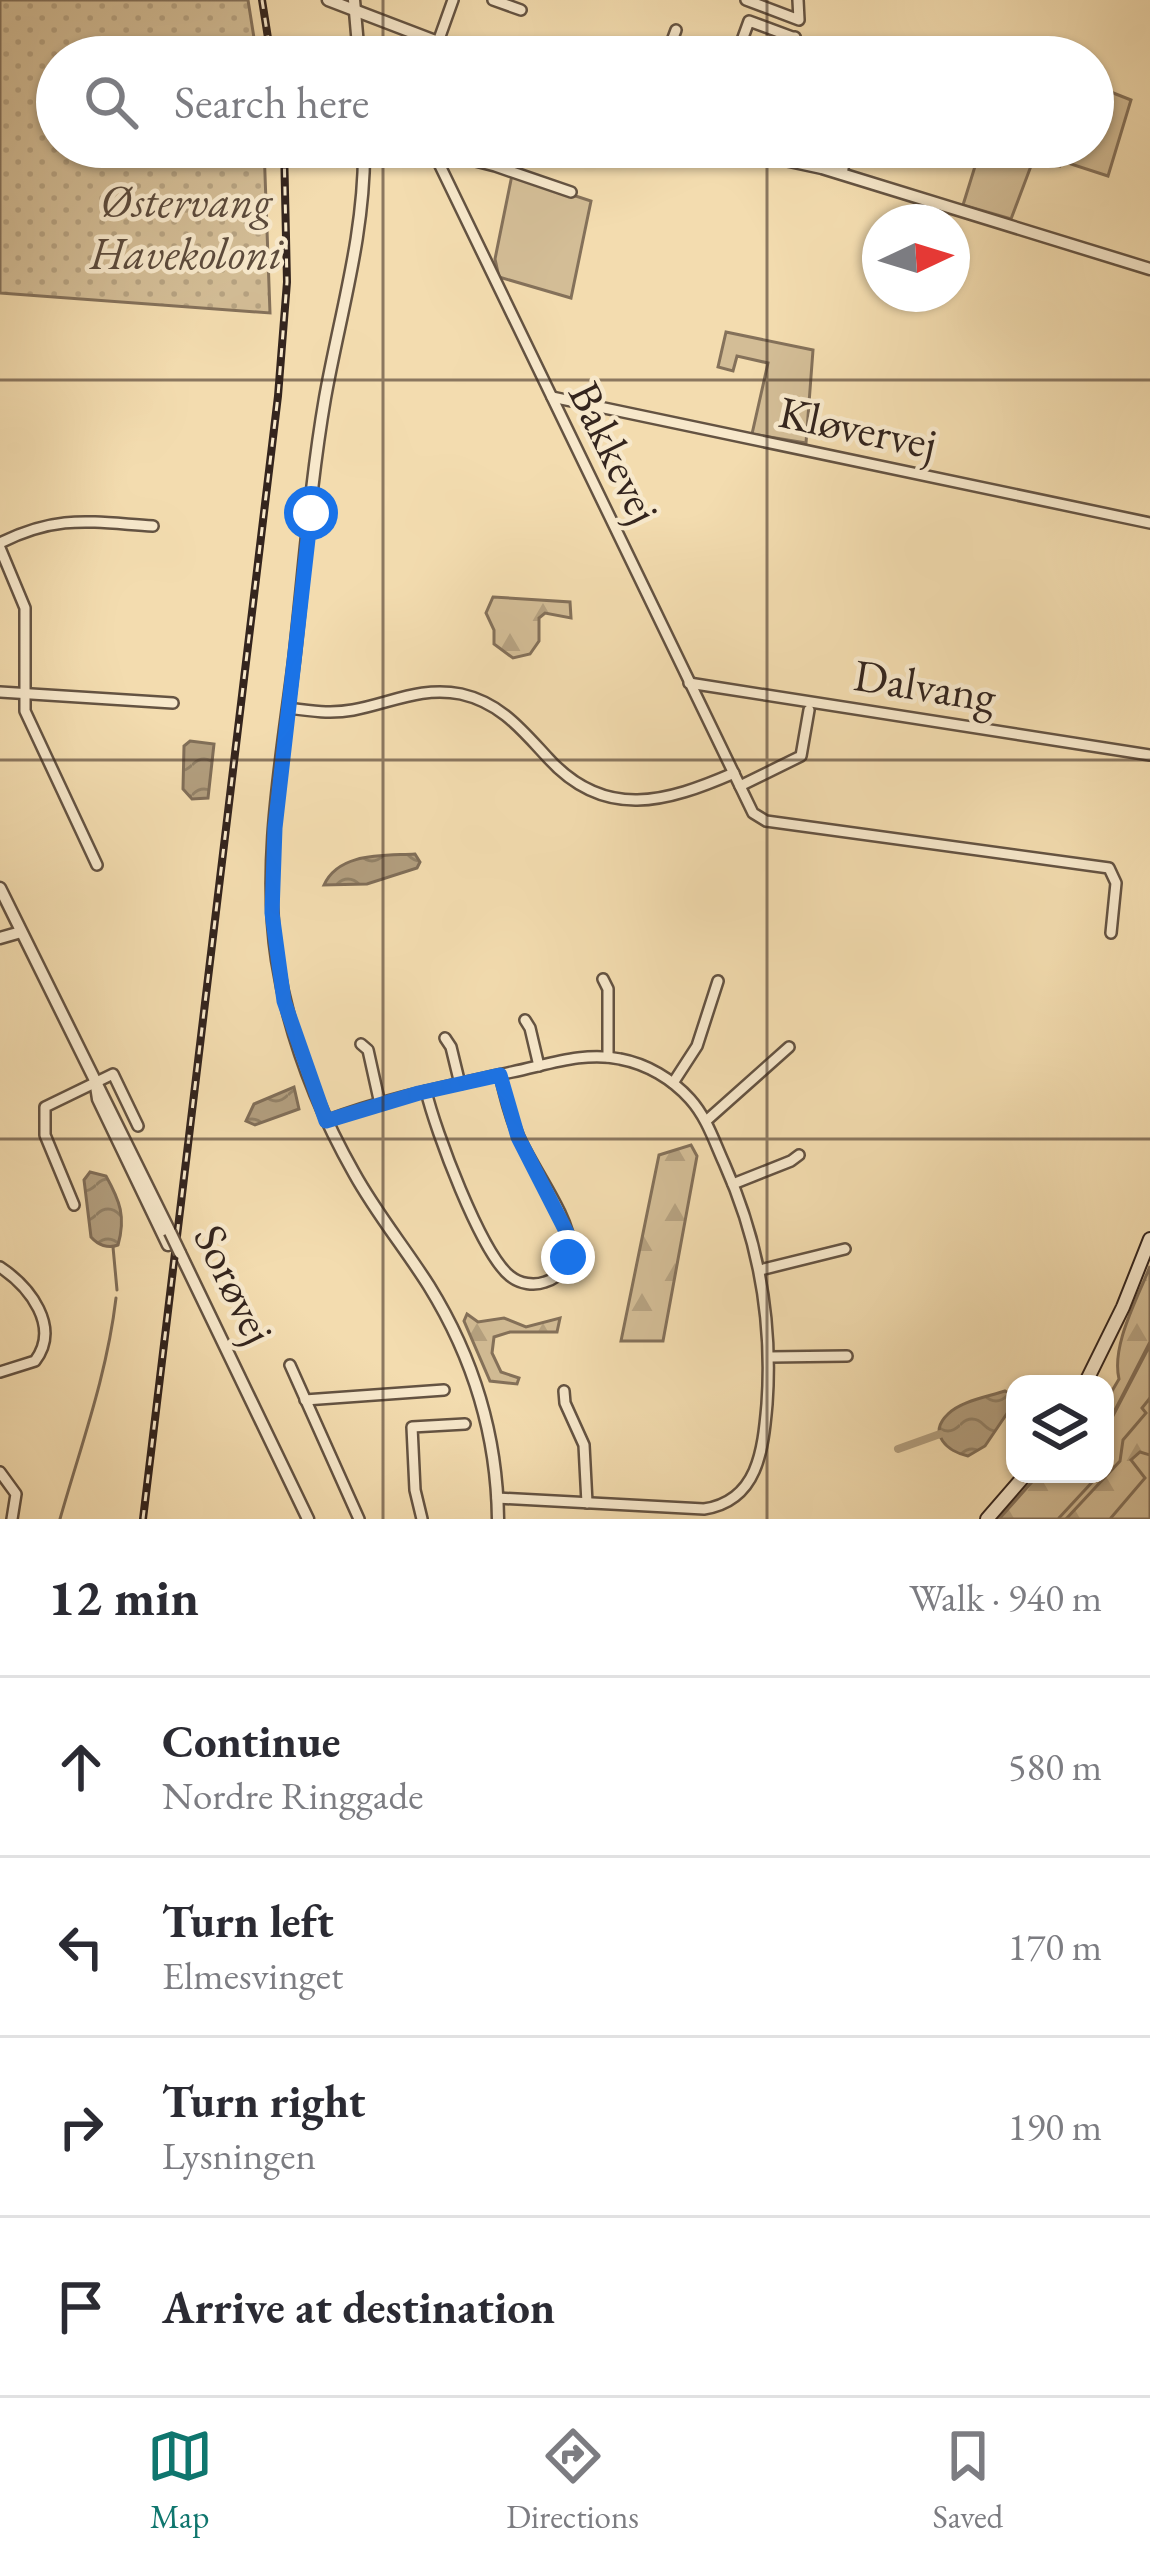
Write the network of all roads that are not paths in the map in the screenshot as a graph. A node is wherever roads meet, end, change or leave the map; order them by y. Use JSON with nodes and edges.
{"nodes":[{"id":1,"x":328,"y":0,"type":"edge"},
{"id":2,"x":453,"y":0,"type":"edge"},
{"id":3,"x":493,"y":0,"type":"edge"},
{"id":4,"x":746,"y":0,"type":"edge"},
{"id":5,"x":798,"y":0,"type":"edge"},
{"id":6,"x":355,"y":5,"type":"edge"},
{"id":7,"x":521,"y":10,"type":"dead end"},
{"id":8,"x":799,"y":20,"type":"junction"},
{"id":9,"x":676,"y":31,"type":"dead end"},
{"id":10,"x":357,"y":36,"type":"edge"},
{"id":11,"x":425,"y":36,"type":"edge"},
{"id":12,"x":440,"y":36,"type":"edge"},
{"id":13,"x":674,"y":36,"type":"edge"},
{"id":14,"x":744,"y":36,"type":"edge"},
{"id":15,"x":790,"y":36,"type":"edge"},
{"id":16,"x":795,"y":36,"type":"edge"},
{"id":17,"x":363,"y":168,"type":"edge"},
{"id":18,"x":442,"y":168,"type":"edge"},
{"id":19,"x":501,"y":168,"type":"edge"},
{"id":20,"x":816,"y":168,"type":"edge"},
{"id":21,"x":843,"y":168,"type":"edge"},
{"id":22,"x":842,"y":174,"type":"junction"},
{"id":23,"x":571,"y":192,"type":"dead end"},
{"id":24,"x":1150,"y":269,"type":"edge"},
{"id":25,"x":552,"y":397,"type":"junction"},
{"id":26,"x":1150,"y":524,"type":"edge"},
{"id":27,"x":153,"y":526,"type":"dead end"},
{"id":28,"x":0,"y":546,"type":"edge"},
{"id":29,"x":689,"y":683,"type":"junction"},
{"id":30,"x":0,"y":692,"type":"edge"},
{"id":31,"x":22,"y":694,"type":"junction"},
{"id":32,"x":173,"y":704,"type":"dead end"},
{"id":33,"x":288,"y":708,"type":"junction"},
{"id":34,"x":809,"y":710,"type":"dead end"},
{"id":35,"x":1150,"y":755,"type":"edge"},
{"id":36,"x":734,"y":772,"type":"junction"},
{"id":37,"x":740,"y":786,"type":"junction"},
{"id":38,"x":97,"y":866,"type":"dead end"},
{"id":39,"x":0,"y":888,"type":"edge"},
{"id":40,"x":21,"y":932,"type":"junction"},
{"id":41,"x":1111,"y":933,"type":"dead end"},
{"id":42,"x":0,"y":938,"type":"edge"},
{"id":43,"x":602,"y":979,"type":"dead end"},
{"id":44,"x":718,"y":981,"type":"dead end"},
{"id":45,"x":525,"y":1020,"type":"dead end"},
{"id":46,"x":445,"y":1038,"type":"dead end"},
{"id":47,"x":361,"y":1044,"type":"dead end"},
{"id":48,"x":789,"y":1047,"type":"dead end"},
{"id":49,"x":608,"y":1057,"type":"junction"},
{"id":50,"x":539,"y":1066,"type":"junction"},
{"id":51,"x":500,"y":1075,"type":"junction"},
{"id":52,"x":95,"y":1082,"type":"junction"},
{"id":53,"x":673,"y":1083,"type":"junction"},
{"id":54,"x":460,"y":1084,"type":"junction"},
{"id":55,"x":426,"y":1091,"type":"junction"},
{"id":56,"x":380,"y":1103,"type":"junction"},
{"id":57,"x":326,"y":1121,"type":"junction"},
{"id":58,"x":706,"y":1121,"type":"junction"},
{"id":59,"x":138,"y":1126,"type":"dead end"},
{"id":60,"x":799,"y":1155,"type":"dead end"},
{"id":61,"x":733,"y":1184,"type":"junction"},
{"id":62,"x":74,"y":1205,"type":"dead end"},
{"id":63,"x":1150,"y":1239,"type":"edge"},
{"id":64,"x":845,"y":1249,"type":"dead end"},
{"id":65,"x":0,"y":1267,"type":"edge"},
{"id":66,"x":760,"y":1270,"type":"junction"},
{"id":67,"x":847,"y":1356,"type":"dead end"},
{"id":68,"x":770,"y":1357,"type":"junction"},
{"id":69,"x":290,"y":1365,"type":"dead end"},
{"id":70,"x":0,"y":1372,"type":"edge"},
{"id":71,"x":1089,"y":1375,"type":"edge"},
{"id":72,"x":444,"y":1390,"type":"dead end"},
{"id":73,"x":564,"y":1391,"type":"dead end"},
{"id":74,"x":305,"y":1400,"type":"junction"},
{"id":75,"x":411,"y":1414,"type":"dead end"},
{"id":76,"x":465,"y":1424,"type":"dead end"},
{"id":77,"x":412,"y":1427,"type":"junction"},
{"id":78,"x":0,"y":1472,"type":"edge"},
{"id":79,"x":1018,"y":1483,"type":"edge"},
{"id":80,"x":497,"y":1498,"type":"junction"},
{"id":81,"x":587,"y":1503,"type":"junction"},
{"id":82,"x":12,"y":1519,"type":"edge"},
{"id":83,"x":304,"y":1519,"type":"edge"},
{"id":84,"x":359,"y":1519,"type":"edge"},
{"id":85,"x":422,"y":1519,"type":"edge"},
{"id":86,"x":497,"y":1519,"type":"edge"},
{"id":87,"x":987,"y":1519,"type":"edge"}],
"edges":[{"from":1,"to":6,"type":"street"},
{"from":2,"to":12,"type":"street"},
{"from":3,"to":7,"type":"street"},
{"from":4,"to":8,"type":"street"},
{"from":5,"to":8,"type":"street"},
{"from":6,"to":10,"type":"street"},
{"from":6,"to":11,"type":"street"},
{"from":8,"to":16,"type":"street"},
{"from":9,"to":13,"type":"street"},
{"from":14,"to":15,"type":"street"},
{"from":17,"to":33,"type":"street"},
{"from":18,"to":25,"type":"street","name":"Bakkevej"},
{"from":19,"to":23,"type":"street"},
{"from":20,"to":22,"type":"street"},
{"from":21,"to":22,"type":"street"},
{"from":22,"to":24,"type":"street"},
{"from":25,"to":26,"type":"street","name":"Kløvervej"},
{"from":25,"to":29,"type":"street","name":"Bakkevej"},
{"from":27,"to":28,"type":"street"},
{"from":28,"to":31,"type":"street"},
{"from":29,"to":35,"type":"street","name":"Dalvang"},
{"from":29,"to":36,"type":"street","name":"Bakkevej"},
{"from":30,"to":31,"type":"street"},
{"from":31,"to":32,"type":"street"},
{"from":31,"to":38,"type":"street"},
{"from":33,"to":36,"type":"street"},
{"from":33,"to":57,"type":"street"},
{"from":34,"to":37,"type":"street"},
{"from":36,"to":37,"type":"street","name":"Bakkevej"},
{"from":37,"to":41,"type":"street","name":"Bakkevej"},
{"from":39,"to":40,"type":"street","name":"Sorøvej"},
{"from":40,"to":42,"type":"street"},
{"from":40,"to":52,"type":"street","name":"Sorøvej"},
{"from":43,"to":49,"type":"street"},
{"from":44,"to":53,"type":"street"},
{"from":45,"to":50,"type":"street"},
{"from":46,"to":54,"type":"street"},
{"from":47,"to":56,"type":"street"},
{"from":48,"to":58,"type":"street"},
{"from":49,"to":50,"type":"street"},
{"from":49,"to":53,"type":"street"},
{"from":50,"to":51,"type":"street"},
{"from":51,"to":54,"type":"street"},
{"from":51,"to":55,"type":"street"},
{"from":52,"to":59,"type":"street","name":"Sorøvej"},
{"from":52,"to":62,"type":"street"},
{"from":52,"to":83,"type":"street","name":"Sorøvej","bridge":true},
{"from":53,"to":58,"type":"street"},
{"from":54,"to":55,"type":"street"},
{"from":55,"to":56,"type":"street"},
{"from":56,"to":57,"type":"street"},
{"from":57,"to":80,"type":"street"},
{"from":58,"to":61,"type":"street"},
{"from":60,"to":61,"type":"street"},
{"from":61,"to":66,"type":"street"},
{"from":63,"to":71,"type":"main road"},
{"from":64,"to":66,"type":"street"},
{"from":65,"to":70,"type":"street"},
{"from":66,"to":68,"type":"street"},
{"from":67,"to":68,"type":"street"},
{"from":68,"to":81,"type":"street"},
{"from":69,"to":74,"type":"street"},
{"from":72,"to":74,"type":"street"},
{"from":73,"to":81,"type":"street"},
{"from":74,"to":84,"type":"street"},
{"from":75,"to":77,"type":"street"},
{"from":76,"to":77,"type":"street"},
{"from":77,"to":85,"type":"street"},
{"from":78,"to":82,"type":"street"},
{"from":79,"to":87,"type":"main road"},
{"from":80,"to":81,"type":"street"},
{"from":80,"to":86,"type":"street"}]}
